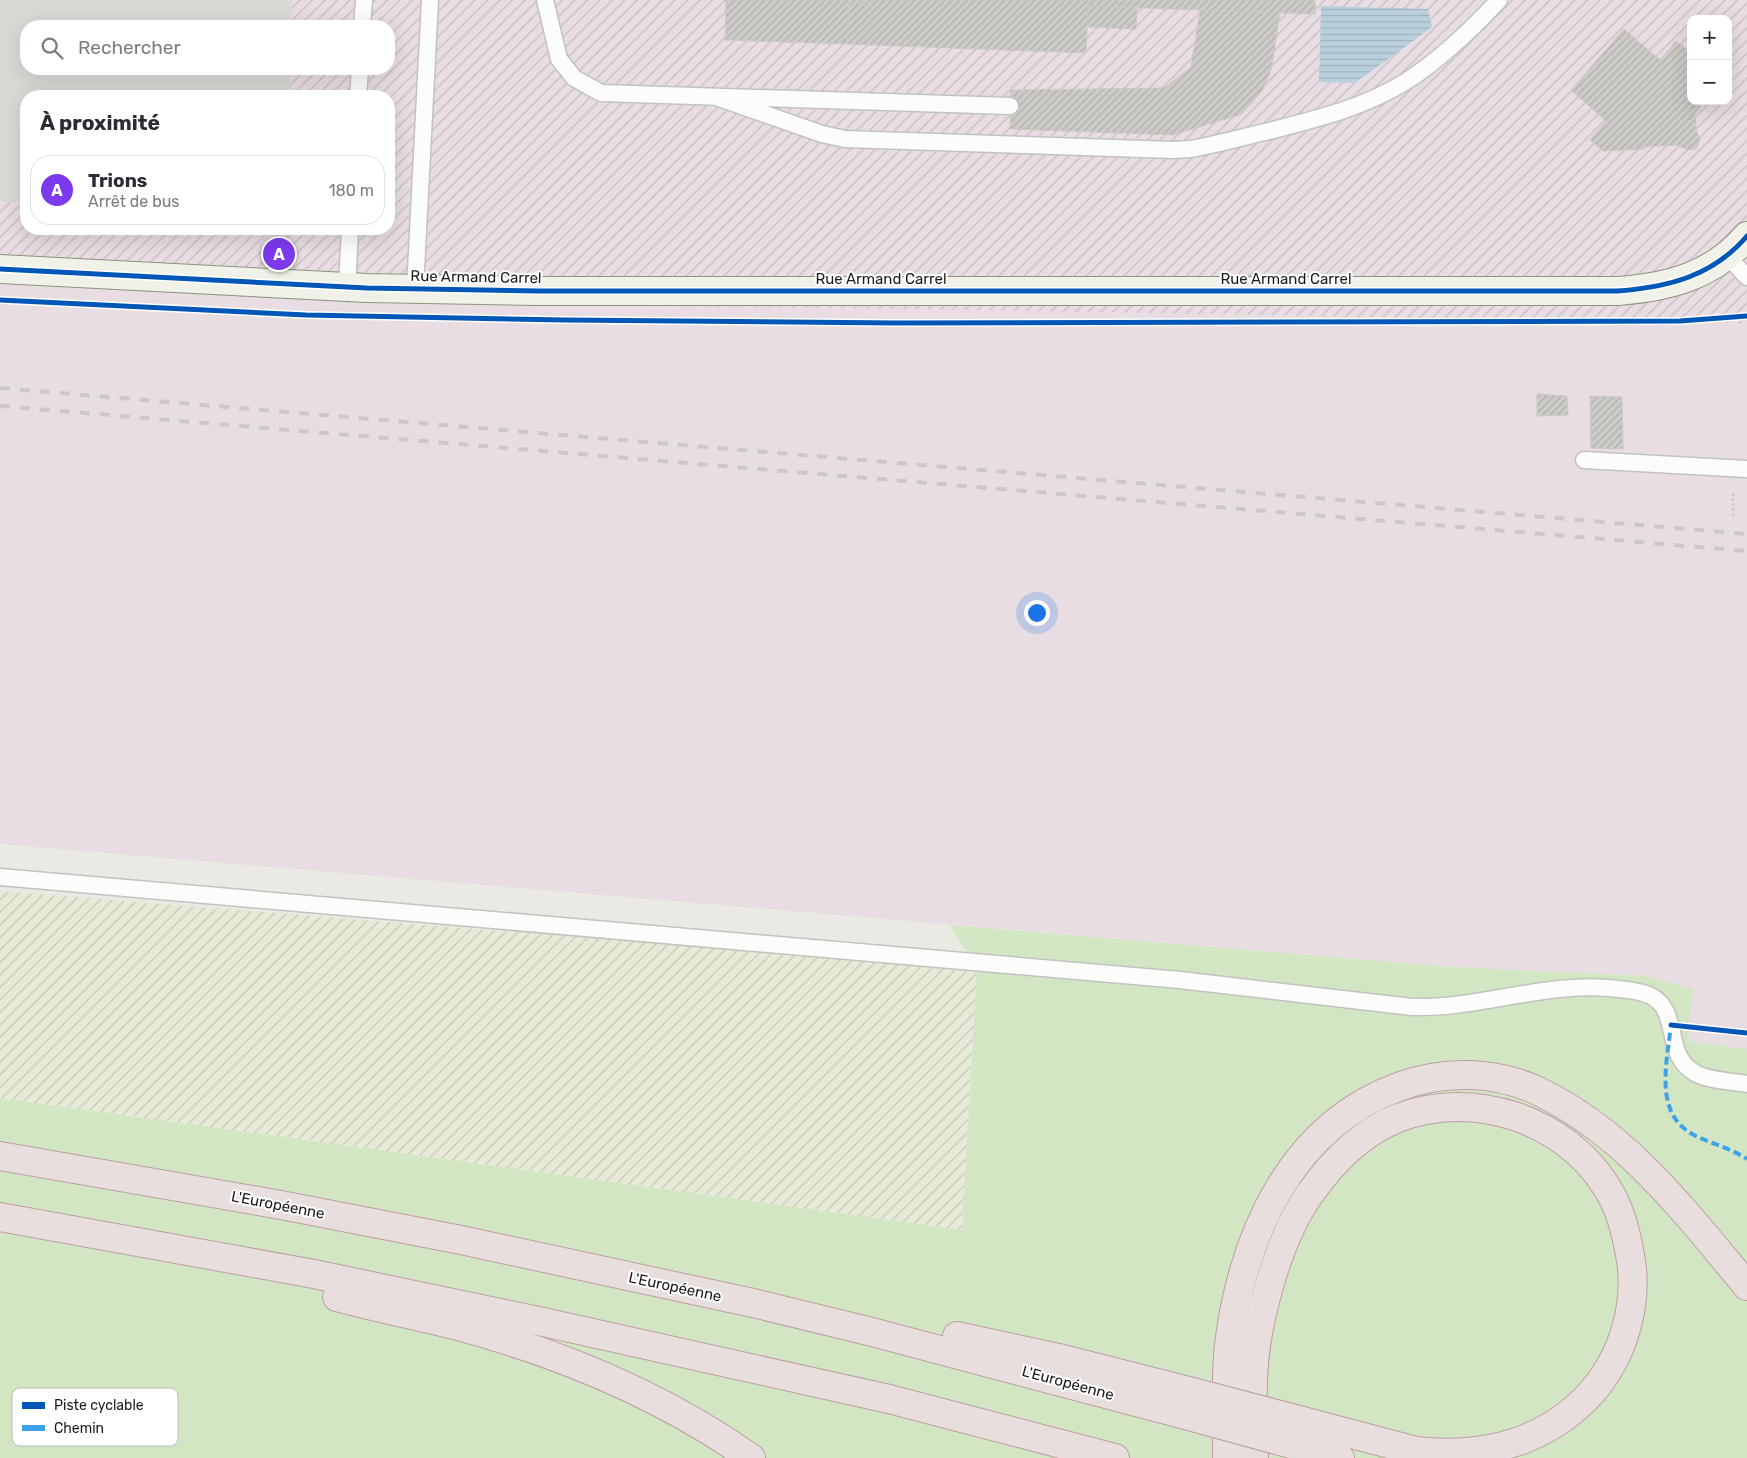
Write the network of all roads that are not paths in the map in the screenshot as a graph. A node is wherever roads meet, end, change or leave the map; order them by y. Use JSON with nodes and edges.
{"nodes":[{"id":1,"x":364,"y":0,"type":"edge"},
{"id":2,"x":430,"y":0,"type":"edge"},
{"id":3,"x":545,"y":0,"type":"edge"},
{"id":4,"x":1499,"y":0,"type":"edge"},
{"id":5,"x":362,"y":20,"type":"edge"},
{"id":6,"x":360,"y":75,"type":"edge"},
{"id":7,"x":358,"y":90,"type":"edge"},
{"id":8,"x":716,"y":97,"type":"junction"},
{"id":9,"x":1010,"y":106,"type":"dead end"},
{"id":10,"x":350,"y":235,"type":"edge"},
{"id":11,"x":1747,"y":236,"type":"edge"},
{"id":12,"x":1727,"y":256,"type":"junction"},
{"id":13,"x":0,"y":268,"type":"edge"},
{"id":14,"x":1747,"y":277,"type":"edge"},
{"id":15,"x":347,"y":287,"type":"junction"},
{"id":16,"x":415,"y":289,"type":"junction"},
{"id":17,"x":1584,"y":460,"type":"dead end"},
{"id":18,"x":1747,"y":469,"type":"edge"},
{"id":19,"x":0,"y":876,"type":"edge"},
{"id":20,"x":1747,"y":1084,"type":"edge"},
{"id":21,"x":0,"y":1156,"type":"edge"},
{"id":22,"x":0,"y":1217,"type":"edge"},
{"id":23,"x":138,"y":1241,"type":"junction"},
{"id":24,"x":1747,"y":1286,"type":"edge"},
{"id":25,"x":1298,"y":1433,"type":"junction"},
{"id":26,"x":751,"y":1458,"type":"edge"},
{"id":27,"x":1115,"y":1458,"type":"edge"},
{"id":28,"x":1227,"y":1458,"type":"edge"},
{"id":29,"x":1254,"y":1458,"type":"edge"},
{"id":30,"x":1340,"y":1458,"type":"edge"}],
"edges":[{"from":1,"to":5,"type":"lane"},
{"from":2,"to":16,"type":"lane"},
{"from":3,"to":8,"type":"lane"},
{"from":4,"to":8,"type":"lane"},
{"from":6,"to":7,"type":"lane"},
{"from":8,"to":9,"type":"lane"},
{"from":10,"to":15,"type":"lane"},
{"from":11,"to":12,"type":"street","name":"Rue Armand Carrel"},
{"from":12,"to":14,"type":"lane"},
{"from":12,"to":16,"type":"street","name":"Rue Armand Carrel"},
{"from":13,"to":15,"type":"street","name":"Rue Armand Carrel"},
{"from":15,"to":16,"type":"street","name":"Rue Armand Carrel"},
{"from":17,"to":18,"type":"lane"},
{"from":19,"to":20,"type":"lane"},
{"from":21,"to":25,"type":"highway","name":"L'Européenne","bridge":true},
{"from":22,"to":23,"type":"highway"},
{"from":23,"to":26,"type":"highway"},
{"from":23,"to":27,"type":"highway"},
{"from":24,"to":28,"type":"highway"},
{"from":25,"to":29,"type":"highway"},
{"from":25,"to":30,"type":"highway","name":"L'Européenne"}]}
